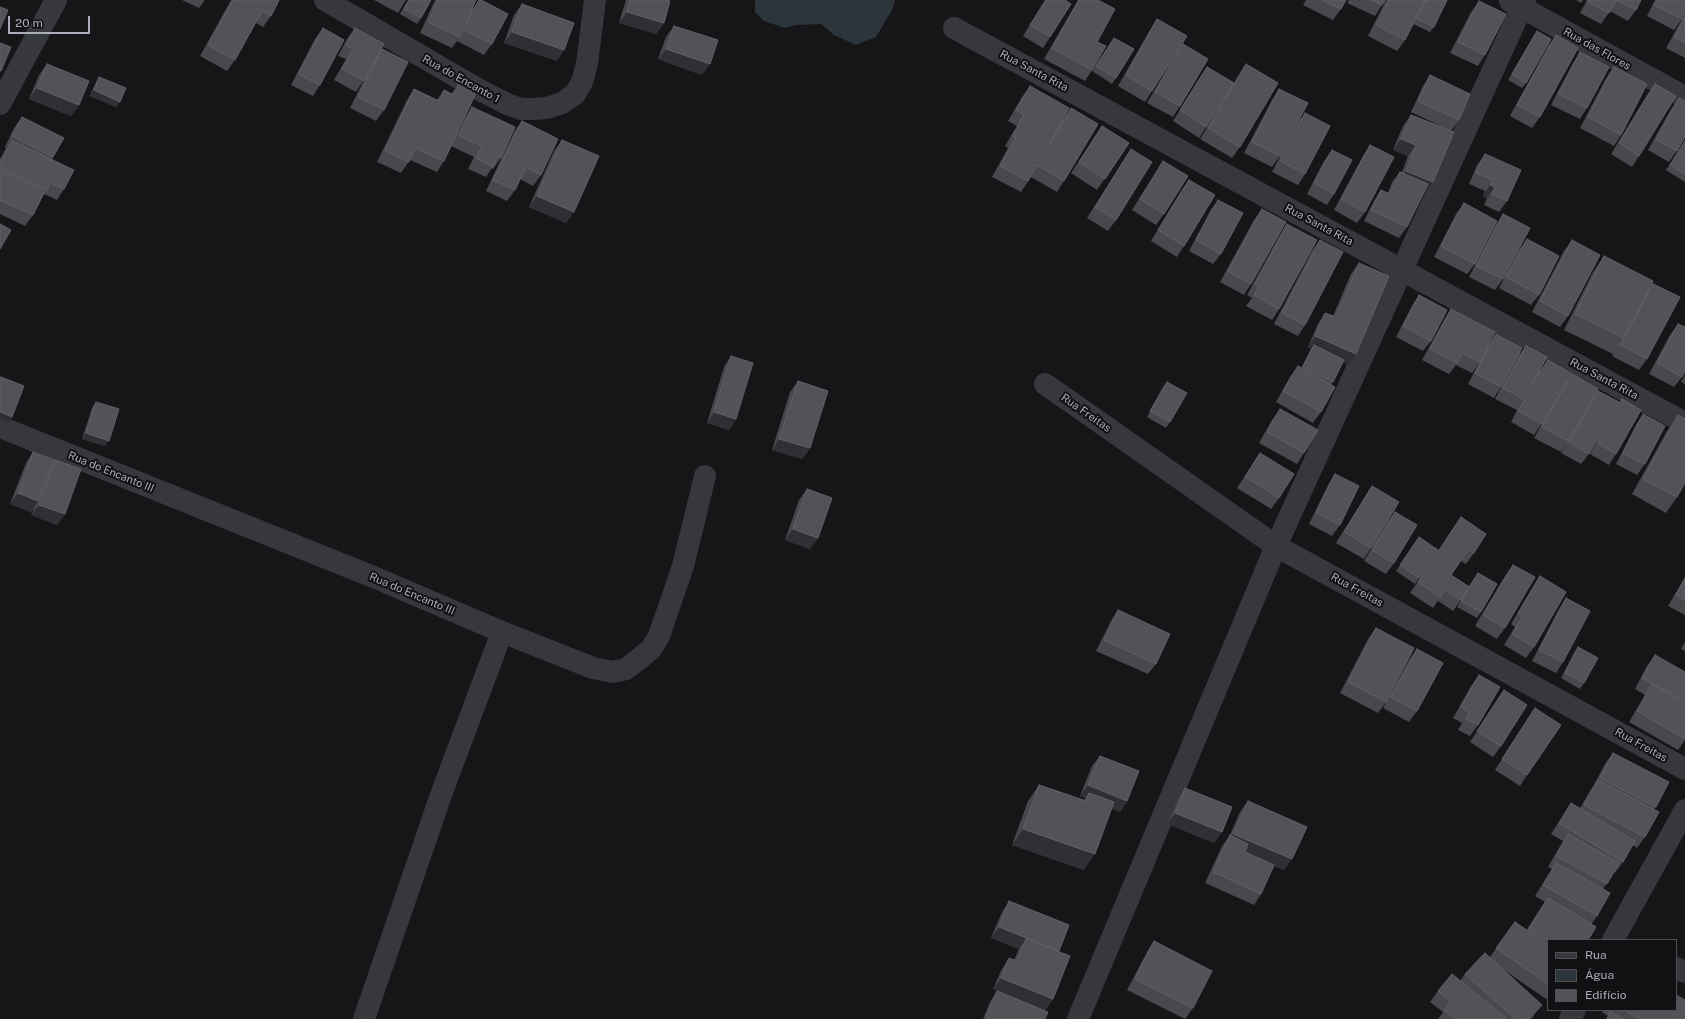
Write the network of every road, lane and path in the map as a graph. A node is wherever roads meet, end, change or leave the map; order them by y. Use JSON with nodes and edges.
{"nodes":[{"id":1,"x":56,"y":0,"type":"edge"},
{"id":2,"x":325,"y":0,"type":"edge"},
{"id":3,"x":595,"y":0,"type":"edge"},
{"id":4,"x":1518,"y":3,"type":"edge"},
{"id":5,"x":954,"y":28,"type":"dead end"},
{"id":6,"x":1685,"y":97,"type":"edge"},
{"id":7,"x":0,"y":104,"type":"edge"},
{"id":8,"x":1402,"y":270,"type":"junction"},
{"id":9,"x":1045,"y":384,"type":"dead end"},
{"id":10,"x":1685,"y":423,"type":"edge"},
{"id":11,"x":0,"y":427,"type":"edge"},
{"id":12,"x":705,"y":476,"type":"dead end"},
{"id":13,"x":1276,"y":546,"type":"junction"},
{"id":14,"x":502,"y":632,"type":"junction"},
{"id":15,"x":1685,"y":769,"type":"edge"},
{"id":16,"x":1685,"y":810,"type":"edge"},
{"id":17,"x":1614,"y":939,"type":"edge"},
{"id":18,"x":364,"y":1019,"type":"edge"},
{"id":19,"x":1078,"y":1019,"type":"edge"}],
"edges":[{"from":1,"to":7,"type":"street"},
{"from":2,"to":3,"type":"street","name":"Rua do Encanto 1"},
{"from":4,"to":6,"type":"street","name":"Rua das Flores"},
{"from":4,"to":8,"type":"street"},
{"from":5,"to":8,"type":"street","name":"Rua Santa Rita"},
{"from":8,"to":10,"type":"street","name":"Rua Santa Rita"},
{"from":8,"to":13,"type":"street"},
{"from":9,"to":13,"type":"street","name":"Rua Freitas"},
{"from":11,"to":14,"type":"street","name":"Rua do Encanto III"},
{"from":12,"to":14,"type":"street","name":"Rua do Encanto III"},
{"from":13,"to":15,"type":"street","name":"Rua Freitas"},
{"from":13,"to":19,"type":"street"},
{"from":14,"to":18,"type":"street"},
{"from":16,"to":17,"type":"street"}]}
